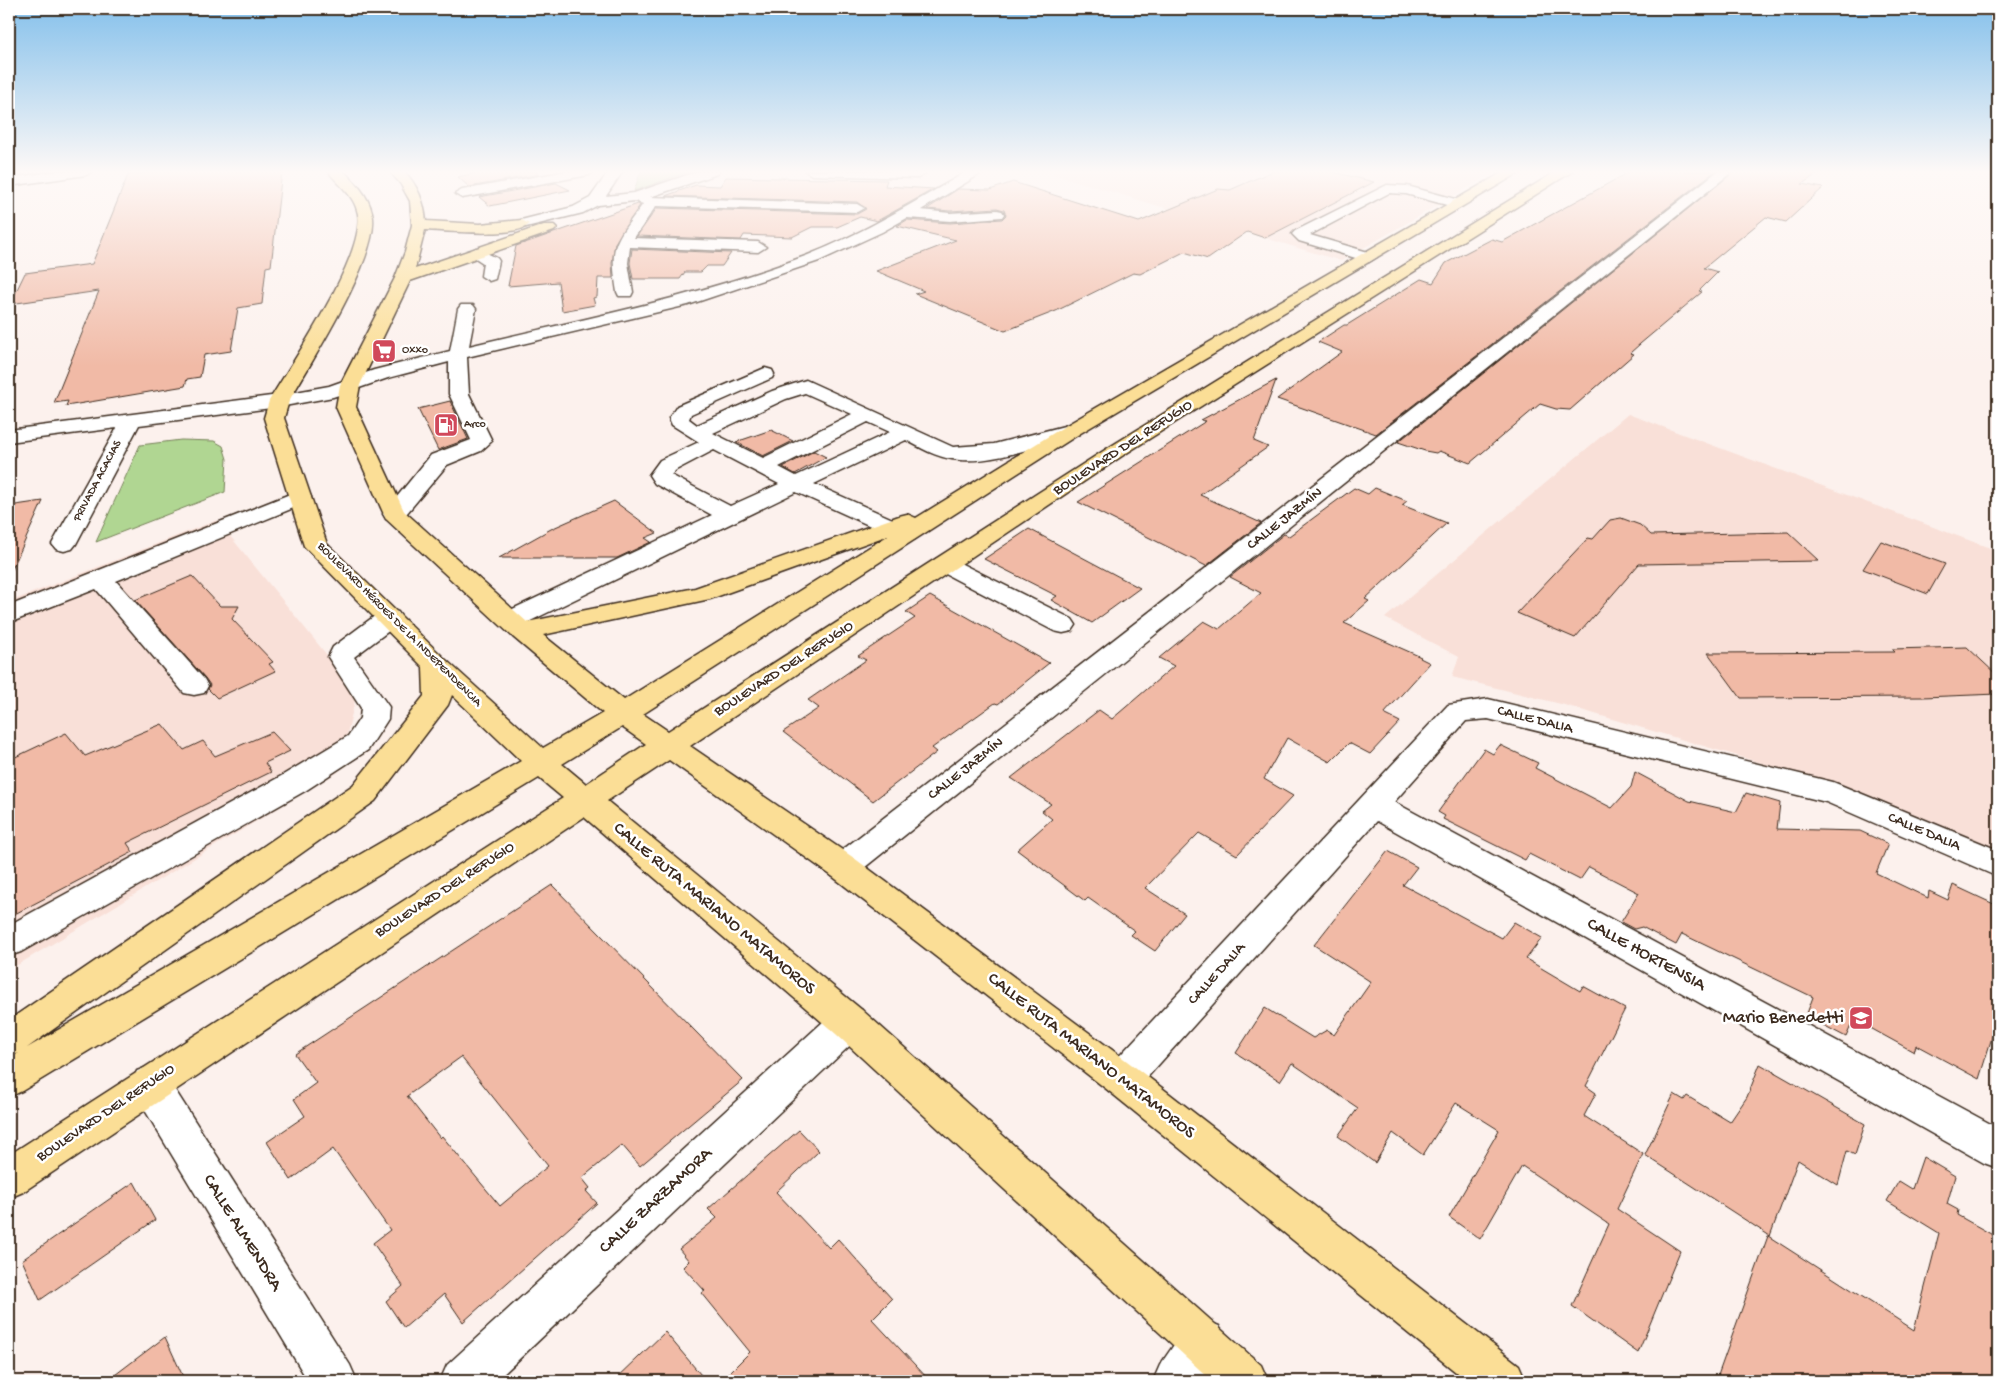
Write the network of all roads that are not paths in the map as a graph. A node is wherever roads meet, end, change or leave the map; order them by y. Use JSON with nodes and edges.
{"nodes":[{"id":1,"x":364,"y":236,"type":"edge"},
{"id":2,"x":417,"y":236,"type":"edge"},
{"id":3,"x":526,"y":236,"type":"edge"},
{"id":4,"x":627,"y":236,"type":"edge"},
{"id":5,"x":862,"y":236,"type":"edge"},
{"id":6,"x":1303,"y":236,"type":"edge"},
{"id":7,"x":1404,"y":236,"type":"edge"},
{"id":8,"x":1462,"y":236,"type":"edge"},
{"id":9,"x":1644,"y":236,"type":"edge"},
{"id":10,"x":623,"y":242,"type":"junction"},
{"id":11,"x":758,"y":247,"type":"dead end"},
{"id":12,"x":476,"y":253,"type":"junction"},
{"id":13,"x":1369,"y":257,"type":"junction"},
{"id":14,"x":489,"y":276,"type":"dead end"},
{"id":15,"x":403,"y":278,"type":"junction"},
{"id":16,"x":625,"y":292,"type":"dead end"},
{"id":17,"x":466,"y":309,"type":"dead end"},
{"id":18,"x":458,"y":354,"type":"junction"},
{"id":19,"x":765,"y":374,"type":"dead end"},
{"id":20,"x":350,"y":385,"type":"junction"},
{"id":21,"x":346,"y":407,"type":"junction"},
{"id":22,"x":277,"y":410,"type":"junction"},
{"id":23,"x":868,"y":414,"type":"junction"},
{"id":24,"x":132,"y":419,"type":"junction"},
{"id":25,"x":1072,"y":430,"type":"junction"},
{"id":26,"x":907,"y":432,"type":"junction"},
{"id":27,"x":9,"y":436,"type":"edge"},
{"id":28,"x":121,"y":438,"type":"junction"},
{"id":29,"x":706,"y":438,"type":"junction"},
{"id":30,"x":9,"y":455,"type":"edge"},
{"id":31,"x":762,"y":467,"type":"junction"},
{"id":32,"x":796,"y":484,"type":"junction"},
{"id":33,"x":300,"y":497,"type":"junction"},
{"id":34,"x":394,"y":514,"type":"junction"},
{"id":35,"x":729,"y":515,"type":"junction"},
{"id":36,"x":898,"y":530,"type":"junction"},
{"id":37,"x":64,"y":544,"type":"dead end"},
{"id":38,"x":944,"y":564,"type":"junction"},
{"id":39,"x":101,"y":579,"type":"junction"},
{"id":40,"x":9,"y":615,"type":"edge"},
{"id":41,"x":389,"y":618,"type":"junction"},
{"id":42,"x":1063,"y":624,"type":"dead end"},
{"id":43,"x":517,"y":626,"type":"junction"},
{"id":44,"x":436,"y":665,"type":"junction"},
{"id":45,"x":194,"y":686,"type":"dead end"},
{"id":46,"x":623,"y":714,"type":"junction"},
{"id":47,"x":668,"y":745,"type":"junction"},
{"id":48,"x":541,"y":763,"type":"junction"},
{"id":49,"x":583,"y":800,"type":"junction"},
{"id":50,"x":1372,"y":804,"type":"junction"},
{"id":51,"x":1998,"y":864,"type":"edge"},
{"id":52,"x":843,"y":866,"type":"junction"},
{"id":53,"x":9,"y":942,"type":"edge"},
{"id":54,"x":849,"y":1022,"type":"junction"},
{"id":55,"x":9,"y":1040,"type":"edge"},
{"id":56,"x":9,"y":1079,"type":"edge"},
{"id":57,"x":1122,"y":1079,"type":"junction"},
{"id":58,"x":150,"y":1084,"type":"junction"},
{"id":59,"x":1998,"y":1149,"type":"edge"},
{"id":60,"x":9,"y":1178,"type":"edge"},
{"id":61,"x":1203,"y":1342,"type":"junction"},
{"id":62,"x":334,"y":1381,"type":"edge"},
{"id":63,"x":463,"y":1381,"type":"edge"},
{"id":64,"x":1176,"y":1381,"type":"edge"},
{"id":65,"x":1245,"y":1381,"type":"edge"},
{"id":66,"x":1503,"y":1381,"type":"edge"}],
"edges":[{"from":1,"to":22,"type":"main road"},
{"from":2,"to":15,"type":"main road"},
{"from":3,"to":12,"type":"main road"},
{"from":4,"to":10,"type":"street"},
{"from":5,"to":18,"type":"street"},
{"from":6,"to":13,"type":"street"},
{"from":7,"to":13,"type":"main road"},
{"from":8,"to":38,"type":"main road","name":"BOULEVARD DEL REFUGIO"},
{"from":9,"to":52,"type":"street","name":"CALLE JAZMÍN"},
{"from":10,"to":11,"type":"street"},
{"from":10,"to":16,"type":"street"},
{"from":12,"to":14,"type":"street"},
{"from":12,"to":15,"type":"main road"},
{"from":13,"to":25,"type":"main road"},
{"from":15,"to":20,"type":"main road"},
{"from":17,"to":18,"type":"street"},
{"from":18,"to":20,"type":"street"},
{"from":18,"to":34,"type":"street"},
{"from":19,"to":29,"type":"street"},
{"from":20,"to":21,"type":"main road"},
{"from":20,"to":22,"type":"street"},
{"from":21,"to":22,"type":"street"},
{"from":21,"to":34,"type":"main road"},
{"from":22,"to":24,"type":"street"},
{"from":22,"to":28,"type":"street"},
{"from":22,"to":33,"type":"main road","name":"BOULEVARD HÉROES DE LA INDEPENDENCIA"},
{"from":23,"to":26,"type":"street"},
{"from":23,"to":29,"type":"street"},
{"from":23,"to":31,"type":"street"},
{"from":24,"to":27,"type":"street"},
{"from":24,"to":28,"type":"street","name":"PRIVADA ACACIAS"},
{"from":25,"to":26,"type":"street"},
{"from":25,"to":36,"type":"main road"},
{"from":26,"to":32,"type":"street"},
{"from":28,"to":30,"type":"street"},
{"from":28,"to":37,"type":"street","name":"PRIVADA ACACIAS"},
{"from":29,"to":31,"type":"street"},
{"from":29,"to":35,"type":"street"},
{"from":31,"to":32,"type":"street"},
{"from":32,"to":35,"type":"street"},
{"from":32,"to":36,"type":"street"},
{"from":33,"to":39,"type":"street"},
{"from":33,"to":41,"type":"main road","name":"BOULEVARD HÉROES DE LA INDEPENDENCIA"},
{"from":34,"to":43,"type":"main road"},
{"from":35,"to":43,"type":"street"},
{"from":36,"to":43,"type":"main road"},
{"from":36,"to":46,"type":"main road"},
{"from":38,"to":42,"type":"street"},
{"from":38,"to":47,"type":"main road","name":"BOULEVARD DEL REFUGIO"},
{"from":39,"to":40,"type":"street"},
{"from":39,"to":45,"type":"street"},
{"from":41,"to":44,"type":"main road","name":"BOULEVARD HÉROES DE LA INDEPENDENCIA"},
{"from":41,"to":53,"type":"street"},
{"from":43,"to":46,"type":"main road"},
{"from":44,"to":48,"type":"main road","name":"BOULEVARD HÉROES DE LA INDEPENDENCIA"},
{"from":44,"to":55,"type":"main road"},
{"from":46,"to":47,"type":"main road","name":"CALLE RUTA MARIANO MATAMOROS"},
{"from":46,"to":48,"type":"main road"},
{"from":47,"to":49,"type":"main road","name":"BOULEVARD DEL REFUGIO"},
{"from":47,"to":52,"type":"main road","name":"CALLE RUTA MARIANO MATAMOROS"},
{"from":48,"to":49,"type":"main road","name":"BOULEVARD HÉROES DE LA INDEPENDENCIA"},
{"from":48,"to":56,"type":"main road"},
{"from":49,"to":54,"type":"main road","name":"CALLE RUTA MARIANO MATAMOROS"},
{"from":49,"to":58,"type":"main road","name":"BOULEVARD DEL REFUGIO"},
{"from":50,"to":51,"type":"street","name":"CALLE DALIA"},
{"from":50,"to":57,"type":"street","name":"CALLE DALIA"},
{"from":50,"to":59,"type":"street","name":"CALLE HORTENSIA"},
{"from":52,"to":57,"type":"main road","name":"CALLE RUTA MARIANO MATAMOROS"},
{"from":54,"to":61,"type":"main road","name":"CALLE RUTA MARIANO MATAMOROS"},
{"from":54,"to":63,"type":"street","name":"CALLE ZARZAMORA"},
{"from":57,"to":66,"type":"main road","name":"CALLE RUTA MARIANO MATAMOROS"},
{"from":58,"to":60,"type":"main road","name":"BOULEVARD DEL REFUGIO"},
{"from":58,"to":62,"type":"street","name":"CALLE ALMENDRA"},
{"from":61,"to":64,"type":"street"},
{"from":61,"to":65,"type":"main road","name":"CALLE RUTA MARIANO MATAMOROS"}]}
